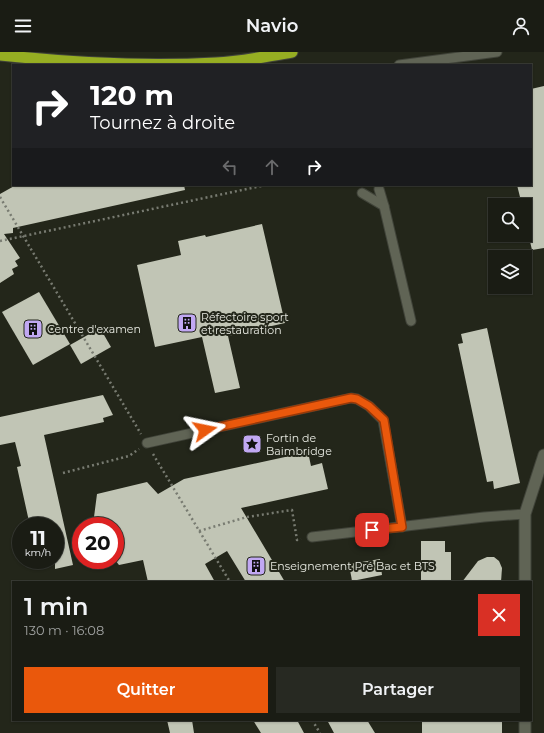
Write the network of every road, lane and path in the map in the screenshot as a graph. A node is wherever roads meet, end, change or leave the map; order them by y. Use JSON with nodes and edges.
{"nodes":[{"id":1,"x":292,"y":52,"type":"edge"},
{"id":2,"x":497,"y":52,"type":"edge"},
{"id":3,"x":0,"y":55,"type":"edge"},
{"id":4,"x":121,"y":64,"type":"edge"},
{"id":5,"x":179,"y":64,"type":"edge"},
{"id":6,"x":407,"y":64,"type":"edge"},
{"id":7,"x":261,"y":186,"type":"edge"},
{"id":8,"x":379,"y":189,"type":"dead end"},
{"id":9,"x":362,"y":193,"type":"dead end"},
{"id":10,"x":0,"y":197,"type":"edge"},
{"id":11,"x":384,"y":206,"type":"junction"},
{"id":12,"x":23,"y":236,"type":"junction"},
{"id":13,"x":0,"y":241,"type":"edge"},
{"id":14,"x":411,"y":321,"type":"dead end"},
{"id":15,"x":147,"y":443,"type":"junction"},
{"id":16,"x":544,"y":455,"type":"edge"},
{"id":17,"x":63,"y":473,"type":"dead end"},
{"id":18,"x":525,"y":514,"type":"junction"},
{"id":19,"x":402,"y":527,"type":"junction"},
{"id":20,"x":199,"y":531,"type":"junction"},
{"id":21,"x":312,"y":537,"type":"joint"},
{"id":22,"x":229,"y":581,"type":"edge"},
{"id":23,"x":525,"y":581,"type":"edge"},
{"id":24,"x":313,"y":721,"type":"edge"},
{"id":25,"x":525,"y":721,"type":"edge"},
{"id":26,"x":320,"y":733,"type":"edge"},
{"id":27,"x":526,"y":733,"type":"edge"}],
"edges":[{"from":1,"to":5,"type":"highway"},
{"from":2,"to":6,"type":"lane"},
{"from":3,"to":4,"type":"highway"},
{"from":7,"to":12,"type":"path"},
{"from":8,"to":11,"type":"lane"},
{"from":9,"to":11,"type":"lane"},
{"from":10,"to":12,"type":"path"},
{"from":11,"to":14,"type":"lane"},
{"from":12,"to":13,"type":"path"},
{"from":12,"to":15,"type":"path"},
{"from":15,"to":17,"type":"path"},
{"from":15,"to":19,"type":"lane"},
{"from":15,"to":20,"type":"path"},
{"from":16,"to":18,"type":"street"},
{"from":18,"to":19,"type":"lane"},
{"from":18,"to":23,"type":"street"},
{"from":19,"to":21,"type":"lane"},
{"from":20,"to":21,"type":"path"},
{"from":20,"to":22,"type":"path"},
{"from":24,"to":26,"type":"path"},
{"from":25,"to":27,"type":"street"}]}
